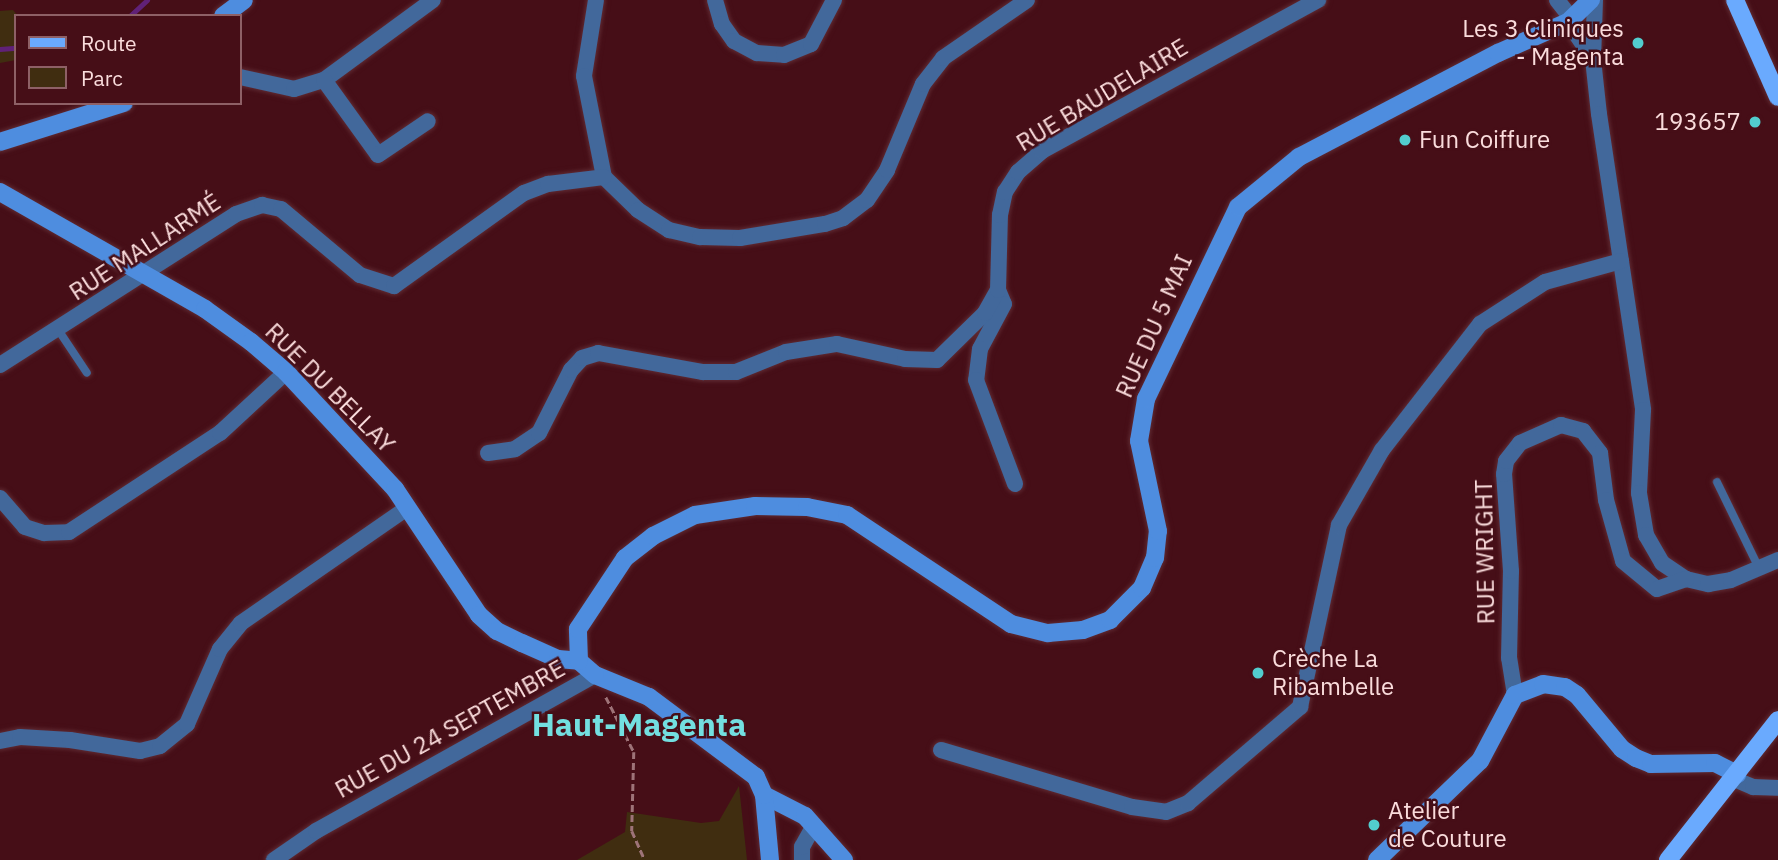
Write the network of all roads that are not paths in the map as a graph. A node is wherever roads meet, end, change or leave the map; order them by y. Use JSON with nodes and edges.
{"nodes":[{"id":1,"x":244,"y":0,"type":"edge"},
{"id":2,"x":433,"y":0,"type":"edge"},
{"id":3,"x":596,"y":0,"type":"edge"},
{"id":4,"x":715,"y":0,"type":"edge"},
{"id":5,"x":834,"y":0,"type":"edge"},
{"id":6,"x":1027,"y":0,"type":"edge"},
{"id":7,"x":1318,"y":0,"type":"edge"},
{"id":8,"x":1557,"y":0,"type":"edge"},
{"id":9,"x":1593,"y":0,"type":"edge"},
{"id":10,"x":1741,"y":3,"type":"edge"},
{"id":11,"x":226,"y":14,"type":"edge"},
{"id":12,"x":1572,"y":18,"type":"junction"},
{"id":13,"x":1595,"y":33,"type":"junction"},
{"id":14,"x":1593,"y":59,"type":"junction"},
{"id":15,"x":242,"y":77,"type":"edge"},
{"id":16,"x":324,"y":80,"type":"junction"},
{"id":17,"x":1778,"y":97,"type":"edge"},
{"id":18,"x":118,"y":105,"type":"edge"},
{"id":19,"x":428,"y":121,"type":"dead end"},
{"id":20,"x":0,"y":142,"type":"edge"},
{"id":21,"x":604,"y":177,"type":"junction"},
{"id":22,"x":0,"y":192,"type":"edge"},
{"id":23,"x":1621,"y":261,"type":"junction"},
{"id":24,"x":143,"y":274,"type":"junction"},
{"id":25,"x":998,"y":290,"type":"junction"},
{"id":26,"x":59,"y":331,"type":"junction"},
{"id":27,"x":0,"y":365,"type":"edge"},
{"id":28,"x":286,"y":372,"type":"junction"},
{"id":29,"x":87,"y":373,"type":"dead end"},
{"id":30,"x":488,"y":453,"type":"dead end"},
{"id":31,"x":1717,"y":482,"type":"dead end"},
{"id":32,"x":1015,"y":484,"type":"dead end"},
{"id":33,"x":0,"y":498,"type":"edge"},
{"id":34,"x":407,"y":508,"type":"junction"},
{"id":35,"x":1778,"y":560,"type":"edge"},
{"id":36,"x":1759,"y":568,"type":"junction"},
{"id":37,"x":1686,"y":579,"type":"junction"},
{"id":38,"x":579,"y":662,"type":"junction"},
{"id":39,"x":595,"y":675,"type":"junction"},
{"id":40,"x":1515,"y":695,"type":"junction"},
{"id":41,"x":1778,"y":720,"type":"edge"},
{"id":42,"x":0,"y":741,"type":"edge"},
{"id":43,"x":941,"y":750,"type":"dead end"},
{"id":44,"x":1735,"y":776,"type":"junction"},
{"id":45,"x":1778,"y":788,"type":"edge"},
{"id":46,"x":764,"y":795,"type":"junction"},
{"id":47,"x":814,"y":825,"type":"junction"},
{"id":48,"x":274,"y":860,"type":"edge"},
{"id":49,"x":770,"y":860,"type":"edge"},
{"id":50,"x":802,"y":860,"type":"edge"},
{"id":51,"x":844,"y":860,"type":"edge"},
{"id":52,"x":1377,"y":860,"type":"edge"},
{"id":53,"x":1668,"y":860,"type":"edge"}],
"edges":[{"from":1,"to":11,"type":"main road"},
{"from":2,"to":16,"type":"street"},
{"from":3,"to":21,"type":"street"},
{"from":4,"to":5,"type":"street"},
{"from":6,"to":21,"type":"street"},
{"from":7,"to":25,"type":"street","name":"RUE BAUDELAIRE"},
{"from":8,"to":12,"type":"street"},
{"from":9,"to":12,"type":"main road"},
{"from":9,"to":13,"type":"street"},
{"from":10,"to":17,"type":"main road"},
{"from":12,"to":13,"type":"street"},
{"from":12,"to":14,"type":"street"},
{"from":12,"to":38,"type":"main road","name":"RUE DU 5 MAI"},
{"from":13,"to":14,"type":"street"},
{"from":14,"to":23,"type":"street"},
{"from":15,"to":16,"type":"street"},
{"from":16,"to":19,"type":"street"},
{"from":18,"to":20,"type":"main road"},
{"from":21,"to":24,"type":"street","name":"RUE MALLARMÉ"},
{"from":22,"to":24,"type":"main road","name":"RUE DU BELLAY"},
{"from":23,"to":37,"type":"street"},
{"from":23,"to":43,"type":"street"},
{"from":24,"to":26,"type":"street","name":"RUE MALLARMÉ"},
{"from":24,"to":28,"type":"main road","name":"RUE DU BELLAY"},
{"from":25,"to":30,"type":"street"},
{"from":25,"to":32,"type":"street","name":"RUE BAUDELAIRE"},
{"from":26,"to":27,"type":"street","name":"RUE MALLARMÉ"},
{"from":26,"to":29,"type":"lane"},
{"from":28,"to":33,"type":"street"},
{"from":28,"to":34,"type":"main road","name":"RUE DU BELLAY"},
{"from":31,"to":36,"type":"lane"},
{"from":34,"to":38,"type":"main road","name":"RUE DU BELLAY"},
{"from":34,"to":42,"type":"street"},
{"from":35,"to":36,"type":"street"},
{"from":36,"to":37,"type":"street"},
{"from":37,"to":40,"type":"street","name":"RUE WRIGHT"},
{"from":38,"to":39,"type":"main road"},
{"from":39,"to":46,"type":"main road","name":"RUE DU 24 SEPTEMBRE"},
{"from":39,"to":48,"type":"street","name":"RUE DU 24 SEPTEMBRE"},
{"from":40,"to":44,"type":"main road"},
{"from":40,"to":52,"type":"main road"},
{"from":41,"to":44,"type":"main road"},
{"from":44,"to":45,"type":"street"},
{"from":44,"to":53,"type":"main road"},
{"from":46,"to":47,"type":"main road","name":"RUE DU 24 SEPTEMBRE"},
{"from":46,"to":49,"type":"main road"},
{"from":47,"to":50,"type":"street"},
{"from":47,"to":51,"type":"main road","name":"RUE DU 24 SEPTEMBRE"}]}
